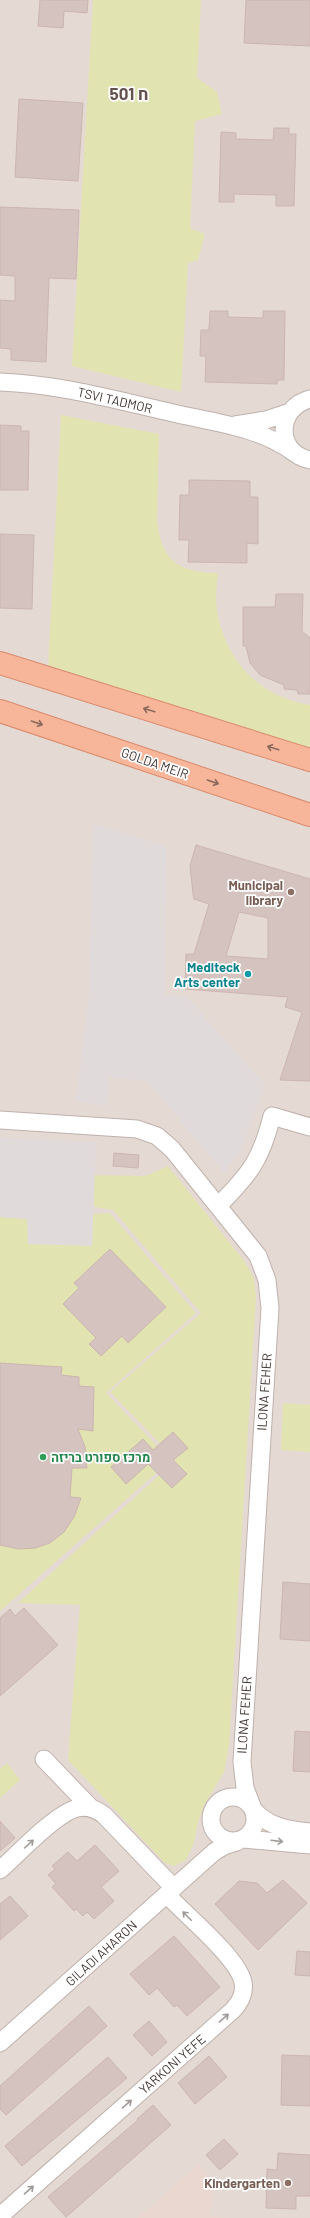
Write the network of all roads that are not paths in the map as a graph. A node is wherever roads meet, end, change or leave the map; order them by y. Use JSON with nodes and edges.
{"nodes":[{"id":1,"x":0,"y":382,"type":"edge"},
{"id":2,"x":310,"y":388,"type":"edge"},
{"id":3,"x":299,"y":405,"type":"edge"},
{"id":4,"x":229,"y":426,"type":"junction"},
{"id":5,"x":293,"y":452,"type":"junction"},
{"id":6,"x":310,"y":460,"type":"edge"},
{"id":7,"x":0,"y":663,"type":"edge"},
{"id":8,"x":0,"y":711,"type":"edge"},
{"id":9,"x":310,"y":760,"type":"edge"},
{"id":10,"x":310,"y":815,"type":"edge"},
{"id":11,"x":0,"y":1120,"type":"edge"},
{"id":12,"x":310,"y":1127,"type":"edge"},
{"id":13,"x":218,"y":1206,"type":"junction"},
{"id":14,"x":44,"y":1759,"type":"dead end"},
{"id":15,"x":242,"y":1762,"type":"junction"},
{"id":16,"x":220,"y":1801,"type":"junction"},
{"id":17,"x":91,"y":1808,"type":"junction"},
{"id":18,"x":253,"y":1808,"type":"junction"},
{"id":19,"x":212,"y":1827,"type":"junction"},
{"id":20,"x":310,"y":1832,"type":"edge"},
{"id":21,"x":240,"y":1840,"type":"junction"},
{"id":22,"x":310,"y":1845,"type":"edge"},
{"id":23,"x":202,"y":1863,"type":"junction"},
{"id":24,"x":0,"y":1870,"type":"edge"},
{"id":25,"x":170,"y":1891,"type":"junction"},
{"id":26,"x":0,"y":2044,"type":"edge"},
{"id":27,"x":0,"y":2216,"type":"edge"}],
"edges":[{"from":1,"to":4,"type":"street","name":"TSVI TADMOR"},
{"from":2,"to":3,"type":"street"},
{"from":3,"to":4,"type":"street","name":"TSVI TADMOR"},
{"from":3,"to":5,"type":"street"},
{"from":4,"to":5,"type":"street","name":"TSVI TADMOR"},
{"from":5,"to":6,"type":"street","name":"TSVI TADMOR"},
{"from":9,"to":7,"type":"main road","one_way":true},
{"from":8,"to":10,"type":"main road","name":"GOLDA MEIR","one_way":true},
{"from":11,"to":13,"type":"street","name":"ILONA FEHER"},
{"from":12,"to":13,"type":"street"},
{"from":13,"to":15,"type":"street","name":"ILONA FEHER"},
{"from":14,"to":17,"type":"street","name":"YARKONI YEFE"},
{"from":15,"to":16,"type":"street","name":"ILONA FEHER"},
{"from":15,"to":18,"type":"street","name":"ILONA FEHER"},
{"from":16,"to":18,"type":"street"},
{"from":16,"to":19,"type":"street"},
{"from":24,"to":17,"type":"street","one_way":true},
{"from":17,"to":25,"type":"street","name":"YARKONI YEFE"},
{"from":18,"to":20,"type":"street"},
{"from":18,"to":21,"type":"street"},
{"from":19,"to":21,"type":"street"},
{"from":19,"to":23,"type":"street","name":"GILADI AHARON"},
{"from":21,"to":22,"type":"street","one_way":true},
{"from":21,"to":23,"type":"street","name":"GILADI AHARON"},
{"from":23,"to":25,"type":"street","name":"GILADI AHARON"},
{"from":25,"to":26,"type":"street","name":"GILADI AHARON"},
{"from":27,"to":25,"type":"street","name":"YARKONI YEFE","one_way":true}]}
